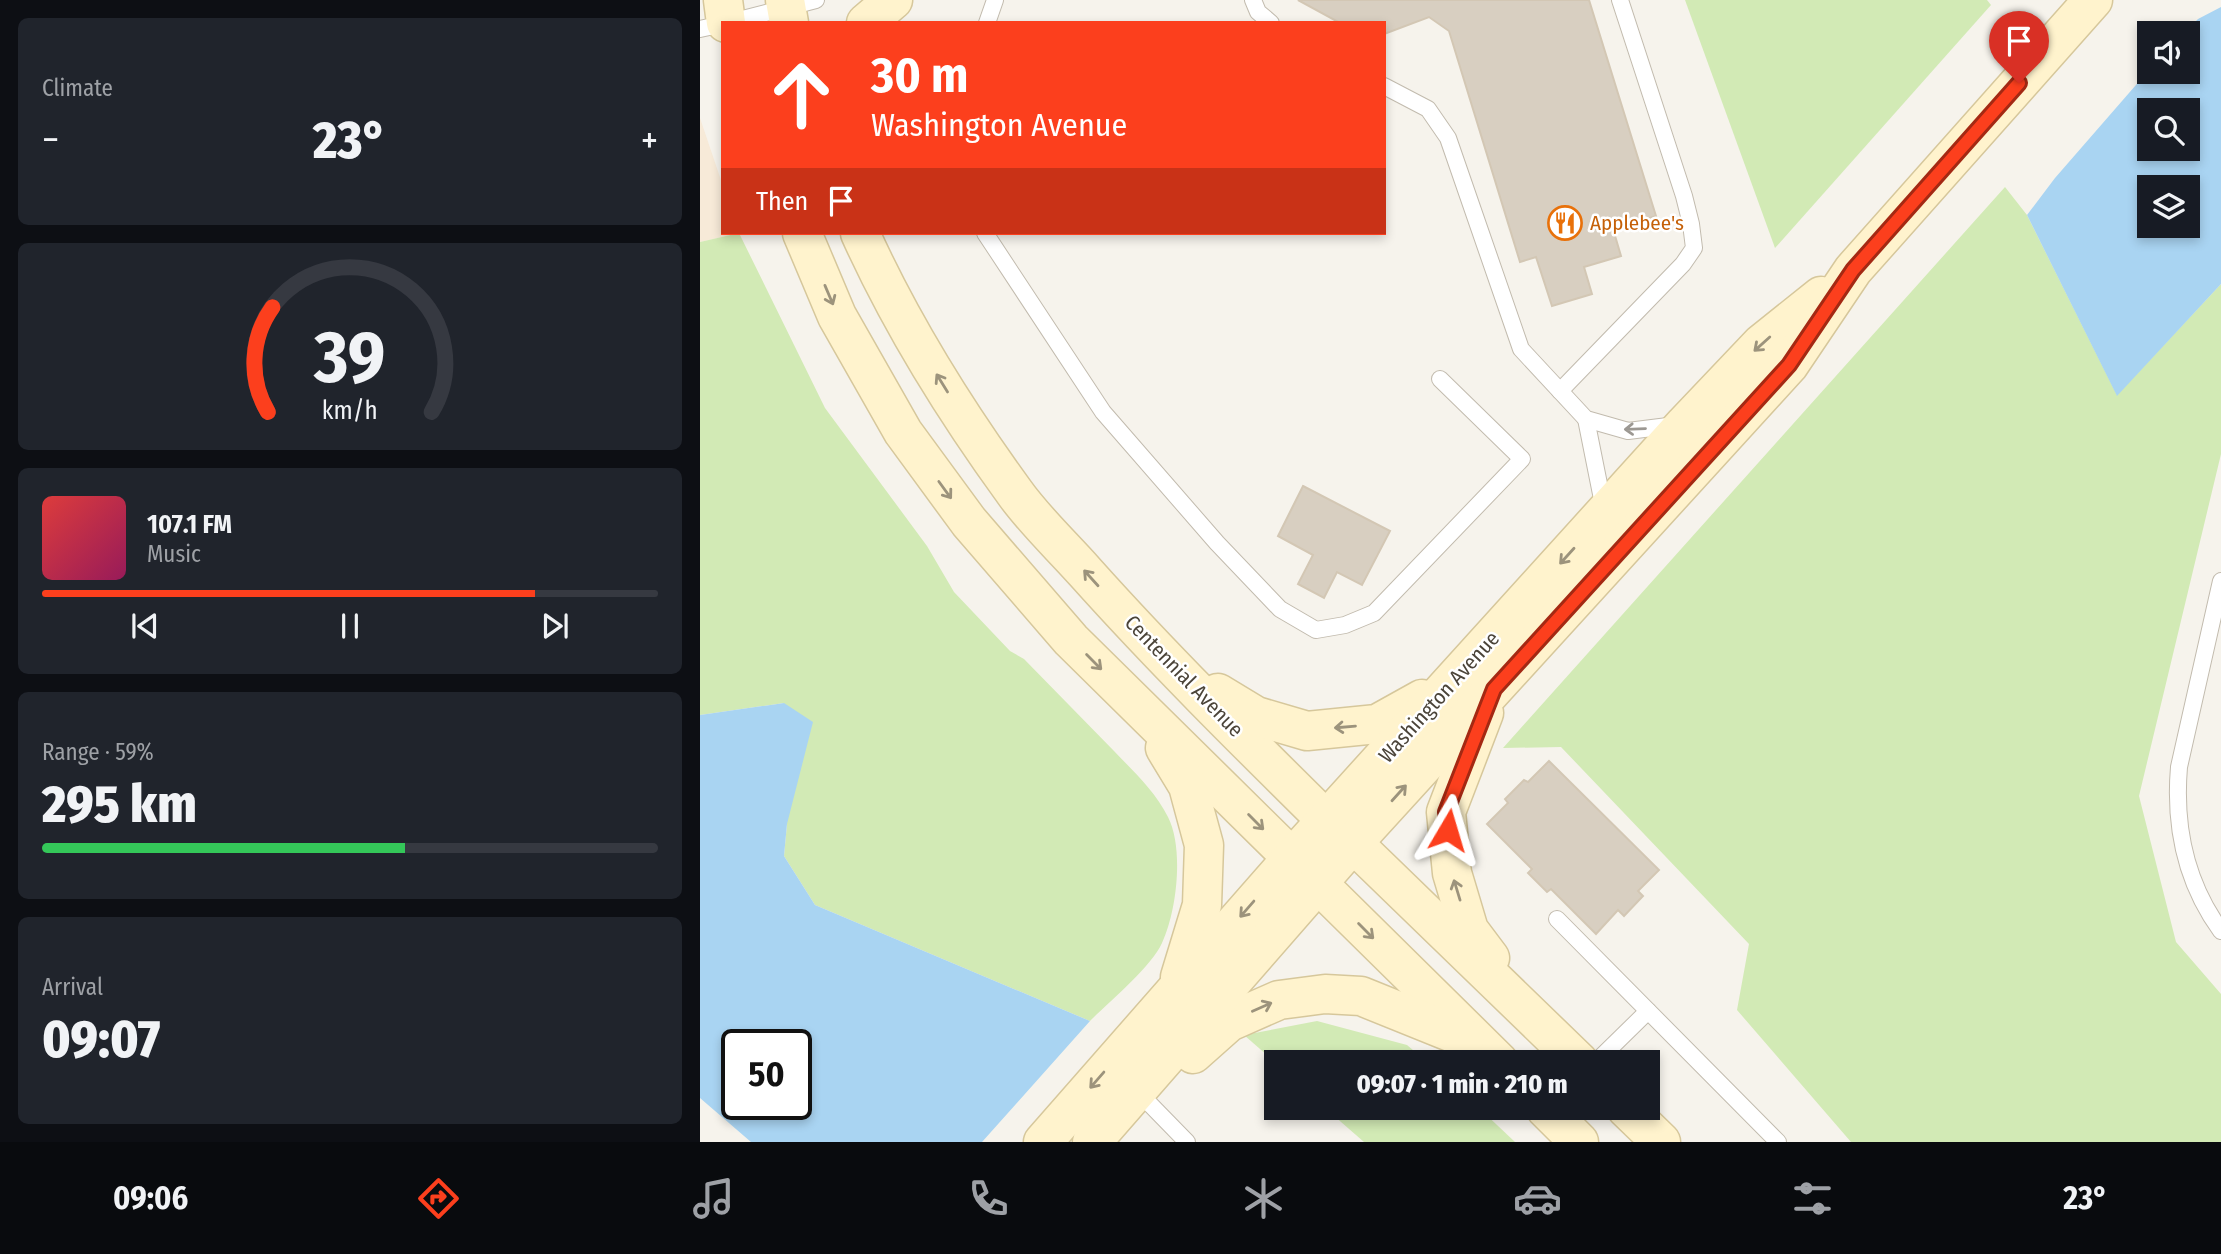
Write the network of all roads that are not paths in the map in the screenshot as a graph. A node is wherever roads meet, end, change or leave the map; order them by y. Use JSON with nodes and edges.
{"nodes":[{"id":1,"x":723,"y":0,"type":"edge"},
{"id":2,"x":893,"y":0,"type":"edge"},
{"id":3,"x":996,"y":0,"type":"edge"},
{"id":4,"x":1254,"y":0,"type":"edge"},
{"id":5,"x":1620,"y":0,"type":"edge"},
{"id":6,"x":2093,"y":0,"type":"edge"},
{"id":7,"x":794,"y":8,"type":"edge"},
{"id":8,"x":725,"y":21,"type":"edge"},
{"id":9,"x":734,"y":21,"type":"edge"},
{"id":10,"x":868,"y":21,"type":"edge"},
{"id":11,"x":988,"y":21,"type":"edge"},
{"id":12,"x":1269,"y":21,"type":"edge"},
{"id":13,"x":721,"y":24,"type":"edge"},
{"id":14,"x":700,"y":29,"type":"edge"},
{"id":15,"x":1386,"y":87,"type":"edge"},
{"id":16,"x":803,"y":235,"type":"edge"},
{"id":17,"x":861,"y":235,"type":"edge"},
{"id":18,"x":888,"y":235,"type":"edge"},
{"id":19,"x":986,"y":235,"type":"edge"},
{"id":20,"x":1853,"y":270,"type":"junction"},
{"id":21,"x":898,"y":309,"type":"junction"},
{"id":22,"x":1440,"y":379,"type":"dead end"},
{"id":23,"x":1560,"y":391,"type":"junction"},
{"id":24,"x":1586,"y":419,"type":"junction"},
{"id":25,"x":1685,"y":424,"type":"junction"},
{"id":26,"x":1605,"y":514,"type":"junction"},
{"id":27,"x":2221,"y":582,"type":"edge"},
{"id":28,"x":1172,"y":666,"type":"junction"},
{"id":29,"x":1451,"y":683,"type":"junction"},
{"id":30,"x":1494,"y":689,"type":"junction"},
{"id":31,"x":1140,"y":708,"type":"junction"},
{"id":32,"x":1339,"y":832,"type":"junction"},
{"id":33,"x":1305,"y":870,"type":"junction"},
{"id":34,"x":1557,"y":919,"type":"dead end"},
{"id":35,"x":2221,"y":931,"type":"edge"},
{"id":36,"x":1177,"y":990,"type":"junction"},
{"id":37,"x":1648,"y":1011,"type":"junction"},
{"id":38,"x":1545,"y":1029,"type":"junction"},
{"id":39,"x":1483,"y":1050,"type":"edge"},
{"id":40,"x":1487,"y":1050,"type":"edge"},
{"id":41,"x":1567,"y":1050,"type":"edge"},
{"id":42,"x":1608,"y":1050,"type":"edge"},
{"id":43,"x":1144,"y":1098,"type":"junction"},
{"id":44,"x":1557,"y":1120,"type":"edge"},
{"id":45,"x":1638,"y":1120,"type":"edge"},
{"id":46,"x":1043,"y":1142,"type":"edge"},
{"id":47,"x":1094,"y":1142,"type":"edge"},
{"id":48,"x":1187,"y":1142,"type":"edge"},
{"id":49,"x":1579,"y":1142,"type":"edge"},
{"id":50,"x":1661,"y":1142,"type":"edge"},
{"id":51,"x":1778,"y":1142,"type":"edge"}],
"edges":[{"from":1,"to":8,"type":"main road"},
{"from":2,"to":10,"type":"main road"},
{"from":3,"to":11,"type":"lane"},
{"from":4,"to":12,"type":"lane"},
{"from":5,"to":23,"type":"lane"},
{"from":6,"to":20,"type":"main road","name":"Washington Avenue"},
{"from":7,"to":9,"type":"lane"},
{"from":13,"to":14,"type":"lane"},
{"from":15,"to":23,"type":"lane"},
{"from":16,"to":31,"type":"main road","one_way":true},
{"from":17,"to":21,"type":"main road","name":"Centennial Avenue"},
{"from":18,"to":21,"type":"main road"},
{"from":19,"to":22,"type":"lane"},
{"from":20,"to":25,"type":"main road","name":"Washington Avenue","one_way":true},
{"from":20,"to":30,"type":"main road","name":"Washington Avenue"},
{"from":28,"to":21,"type":"main road","name":"Centennial Avenue","one_way":true},
{"from":23,"to":24,"type":"lane"},
{"from":25,"to":24,"type":"lane","one_way":true},
{"from":24,"to":26,"type":"lane"},
{"from":25,"to":26,"type":"main road","name":"Washington Avenue"},
{"from":26,"to":29,"type":"main road","name":"Washington Avenue","one_way":true},
{"from":27,"to":35,"type":"lane"},
{"from":29,"to":28,"type":"main road","one_way":true},
{"from":28,"to":32,"type":"main road","name":"Centennial Avenue"},
{"from":29,"to":32,"type":"main road","name":"Washington Avenue"},
{"from":32,"to":30,"type":"main road","name":"Washington Avenue","one_way":true},
{"from":38,"to":30,"type":"main road","one_way":true},
{"from":31,"to":33,"type":"main road","one_way":true},
{"from":31,"to":36,"type":"main road"},
{"from":32,"to":33,"type":"main road","name":"Washington Avenue"},
{"from":32,"to":38,"type":"main road","name":"Centennial Avenue"},
{"from":33,"to":36,"type":"main road","name":"Washington Avenue","one_way":true},
{"from":33,"to":40,"type":"main road","one_way":true},
{"from":33,"to":47,"type":"main road","name":"Washington Avenue"},
{"from":34,"to":37,"type":"lane"},
{"from":36,"to":46,"type":"main road","name":"Washington Avenue","one_way":true},
{"from":37,"to":42,"type":"lane"},
{"from":37,"to":51,"type":"lane"},
{"from":38,"to":41,"type":"main road","name":"Centennial Avenue"},
{"from":43,"to":39,"type":"main road","one_way":true},
{"from":43,"to":47,"type":"main road"},
{"from":43,"to":48,"type":"lane"},
{"from":44,"to":49,"type":"main road"},
{"from":45,"to":50,"type":"main road"}]}
